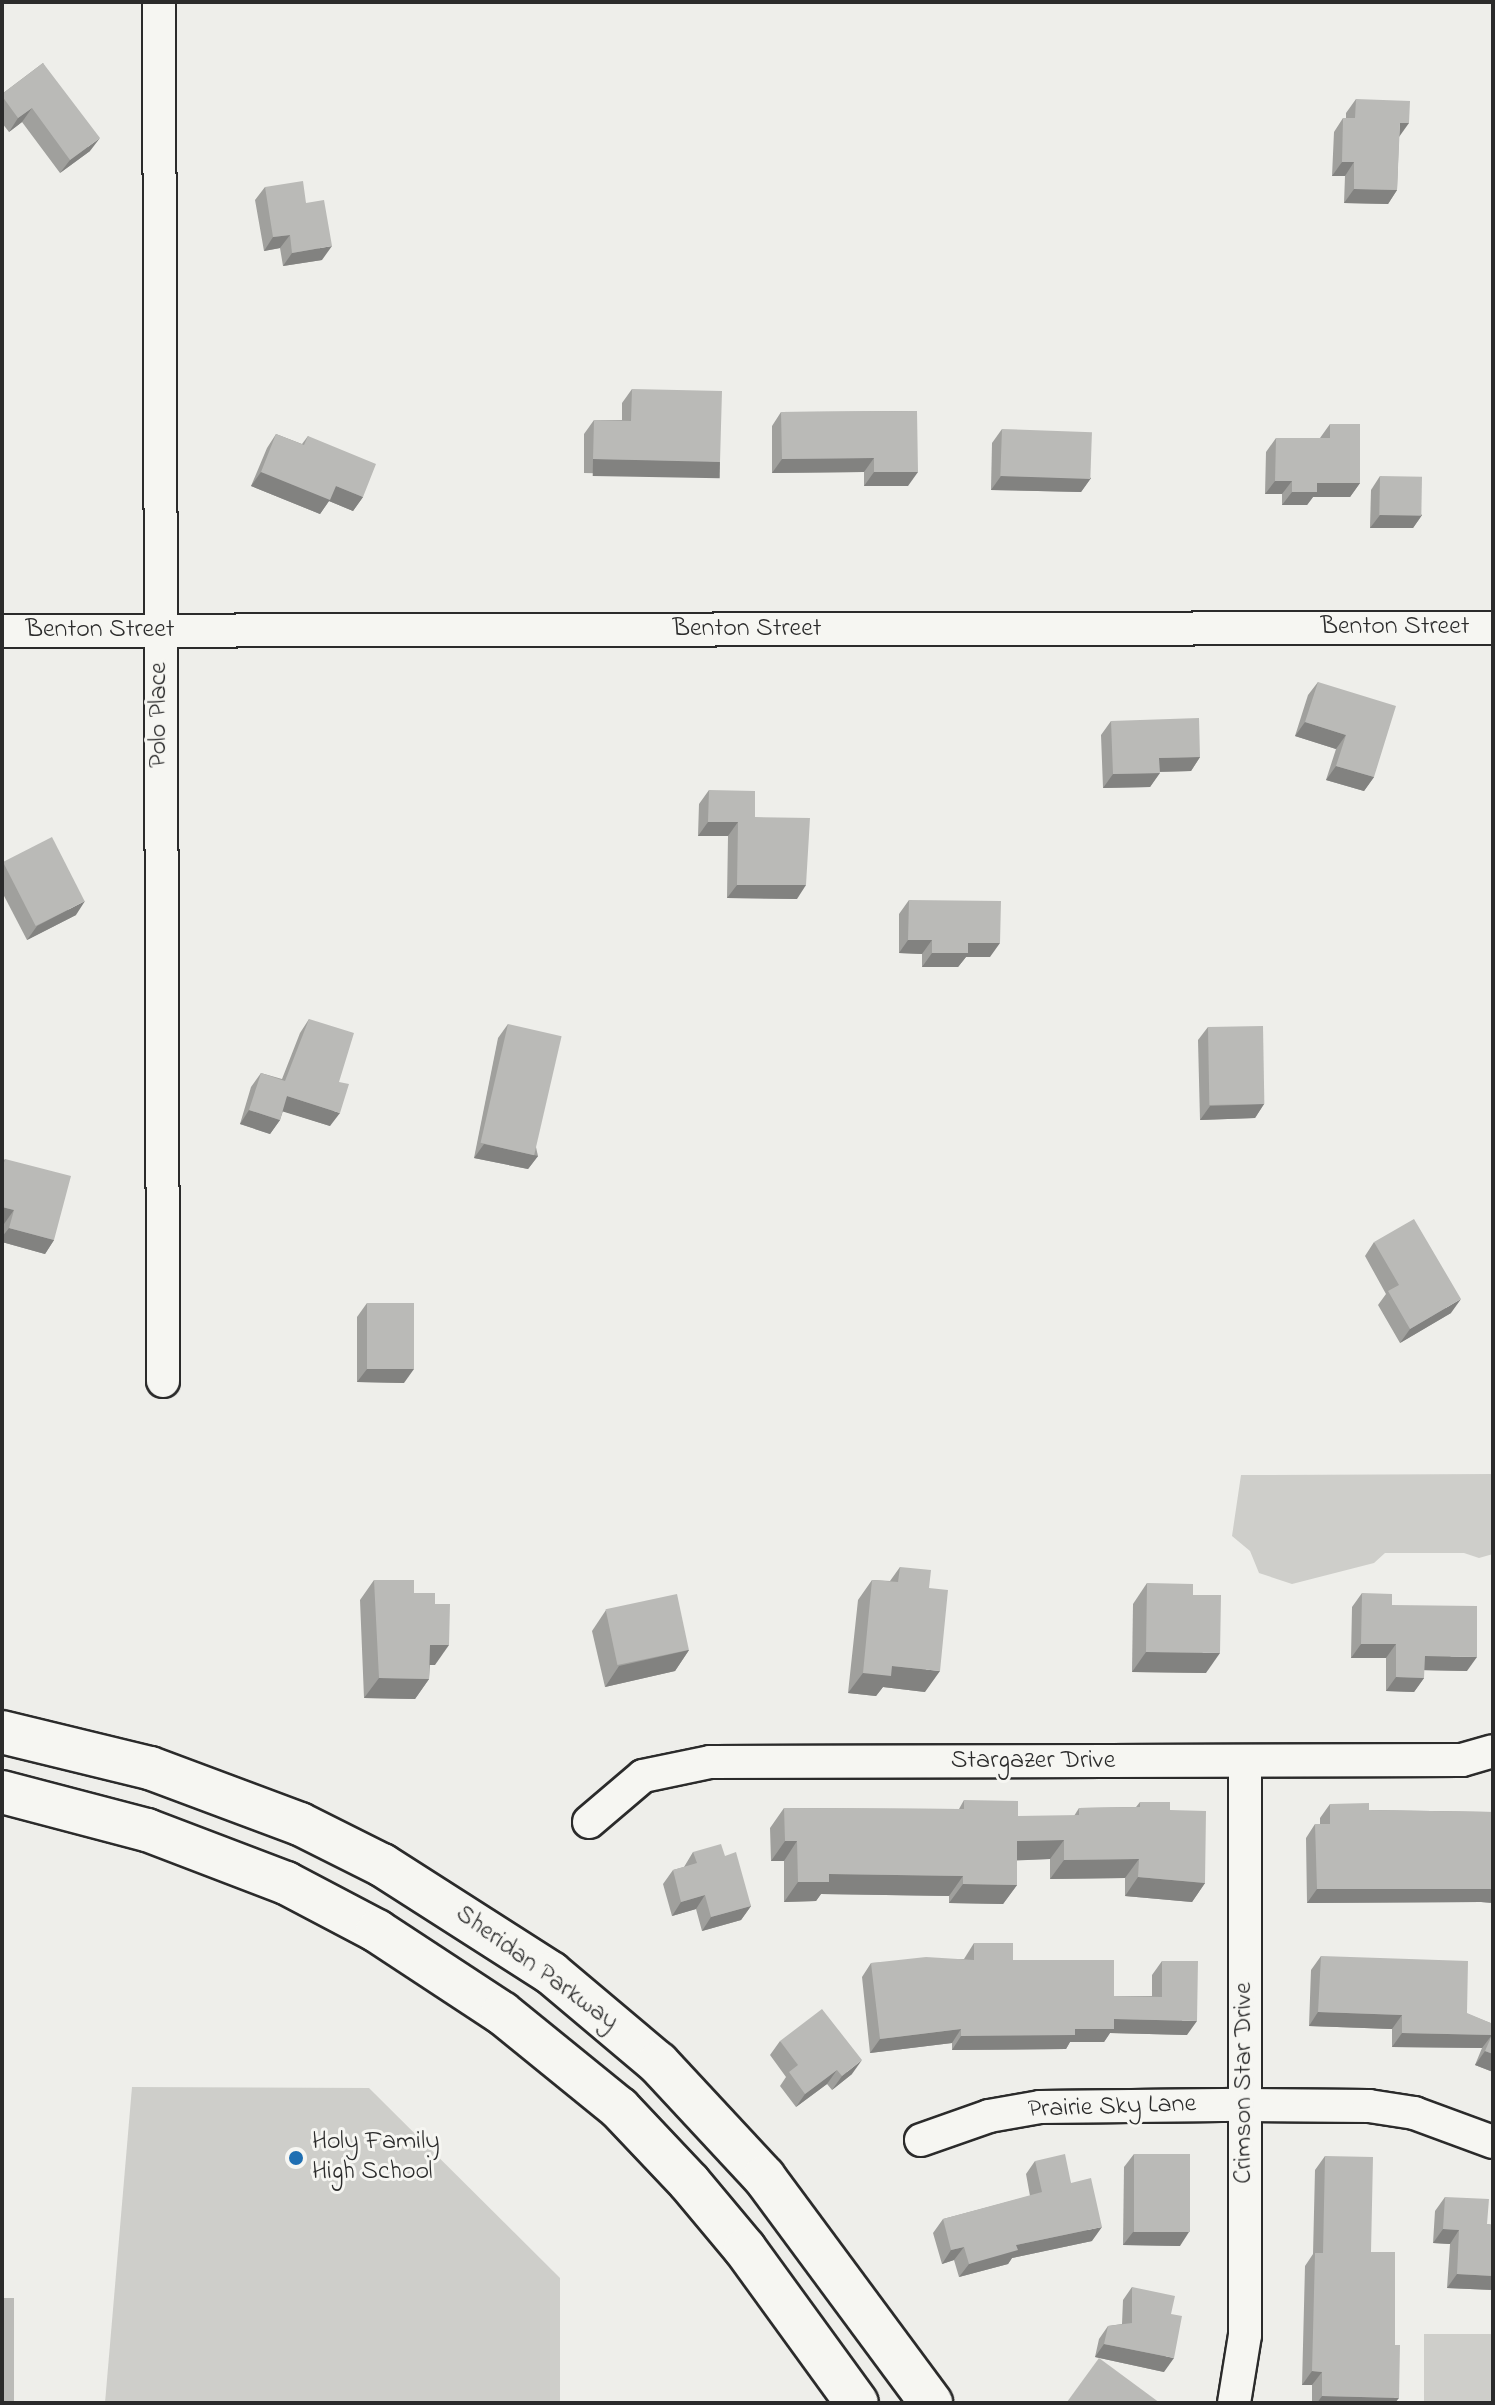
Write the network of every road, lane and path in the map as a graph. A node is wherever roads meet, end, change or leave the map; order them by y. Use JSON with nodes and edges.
{"nodes":[{"id":1,"x":159,"y":2,"type":"edge"},
{"id":2,"x":1493,"y":628,"type":"edge"},
{"id":3,"x":2,"y":631,"type":"edge"},
{"id":4,"x":159,"y":631,"type":"junction"},
{"id":5,"x":163,"y":1381,"type":"dead end"},
{"id":6,"x":2,"y":1732,"type":"edge"},
{"id":7,"x":1493,"y":1751,"type":"edge"},
{"id":8,"x":1245,"y":1762,"type":"junction"},
{"id":9,"x":2,"y":1792,"type":"edge"},
{"id":10,"x":589,"y":1822,"type":"dead end"},
{"id":11,"x":1245,"y":2105,"type":"junction"},
{"id":12,"x":921,"y":2140,"type":"dead end"},
{"id":13,"x":1493,"y":2142,"type":"edge"},
{"id":14,"x":857,"y":2403,"type":"edge"},
{"id":15,"x":931,"y":2403,"type":"edge"},
{"id":16,"x":1234,"y":2403,"type":"edge"}],
"edges":[{"from":1,"to":4,"type":"street","name":"Polo Place"},
{"from":2,"to":4,"type":"street","name":"Benton Street"},
{"from":3,"to":4,"type":"street","name":"Benton Street"},
{"from":4,"to":5,"type":"street","name":"Polo Place"},
{"from":6,"to":15,"type":"main road","name":"Sheridan Parkway"},
{"from":7,"to":8,"type":"street","name":"Stargazer Drive"},
{"from":8,"to":10,"type":"street","name":"Stargazer Drive"},
{"from":8,"to":11,"type":"street","name":"Crimson Star Drive"},
{"from":9,"to":14,"type":"main road"},
{"from":11,"to":12,"type":"street","name":"Prairie Sky Lane"},
{"from":11,"to":13,"type":"street","name":"Prairie Sky Lane"},
{"from":11,"to":16,"type":"street","name":"Crimson Star Drive"}]}
